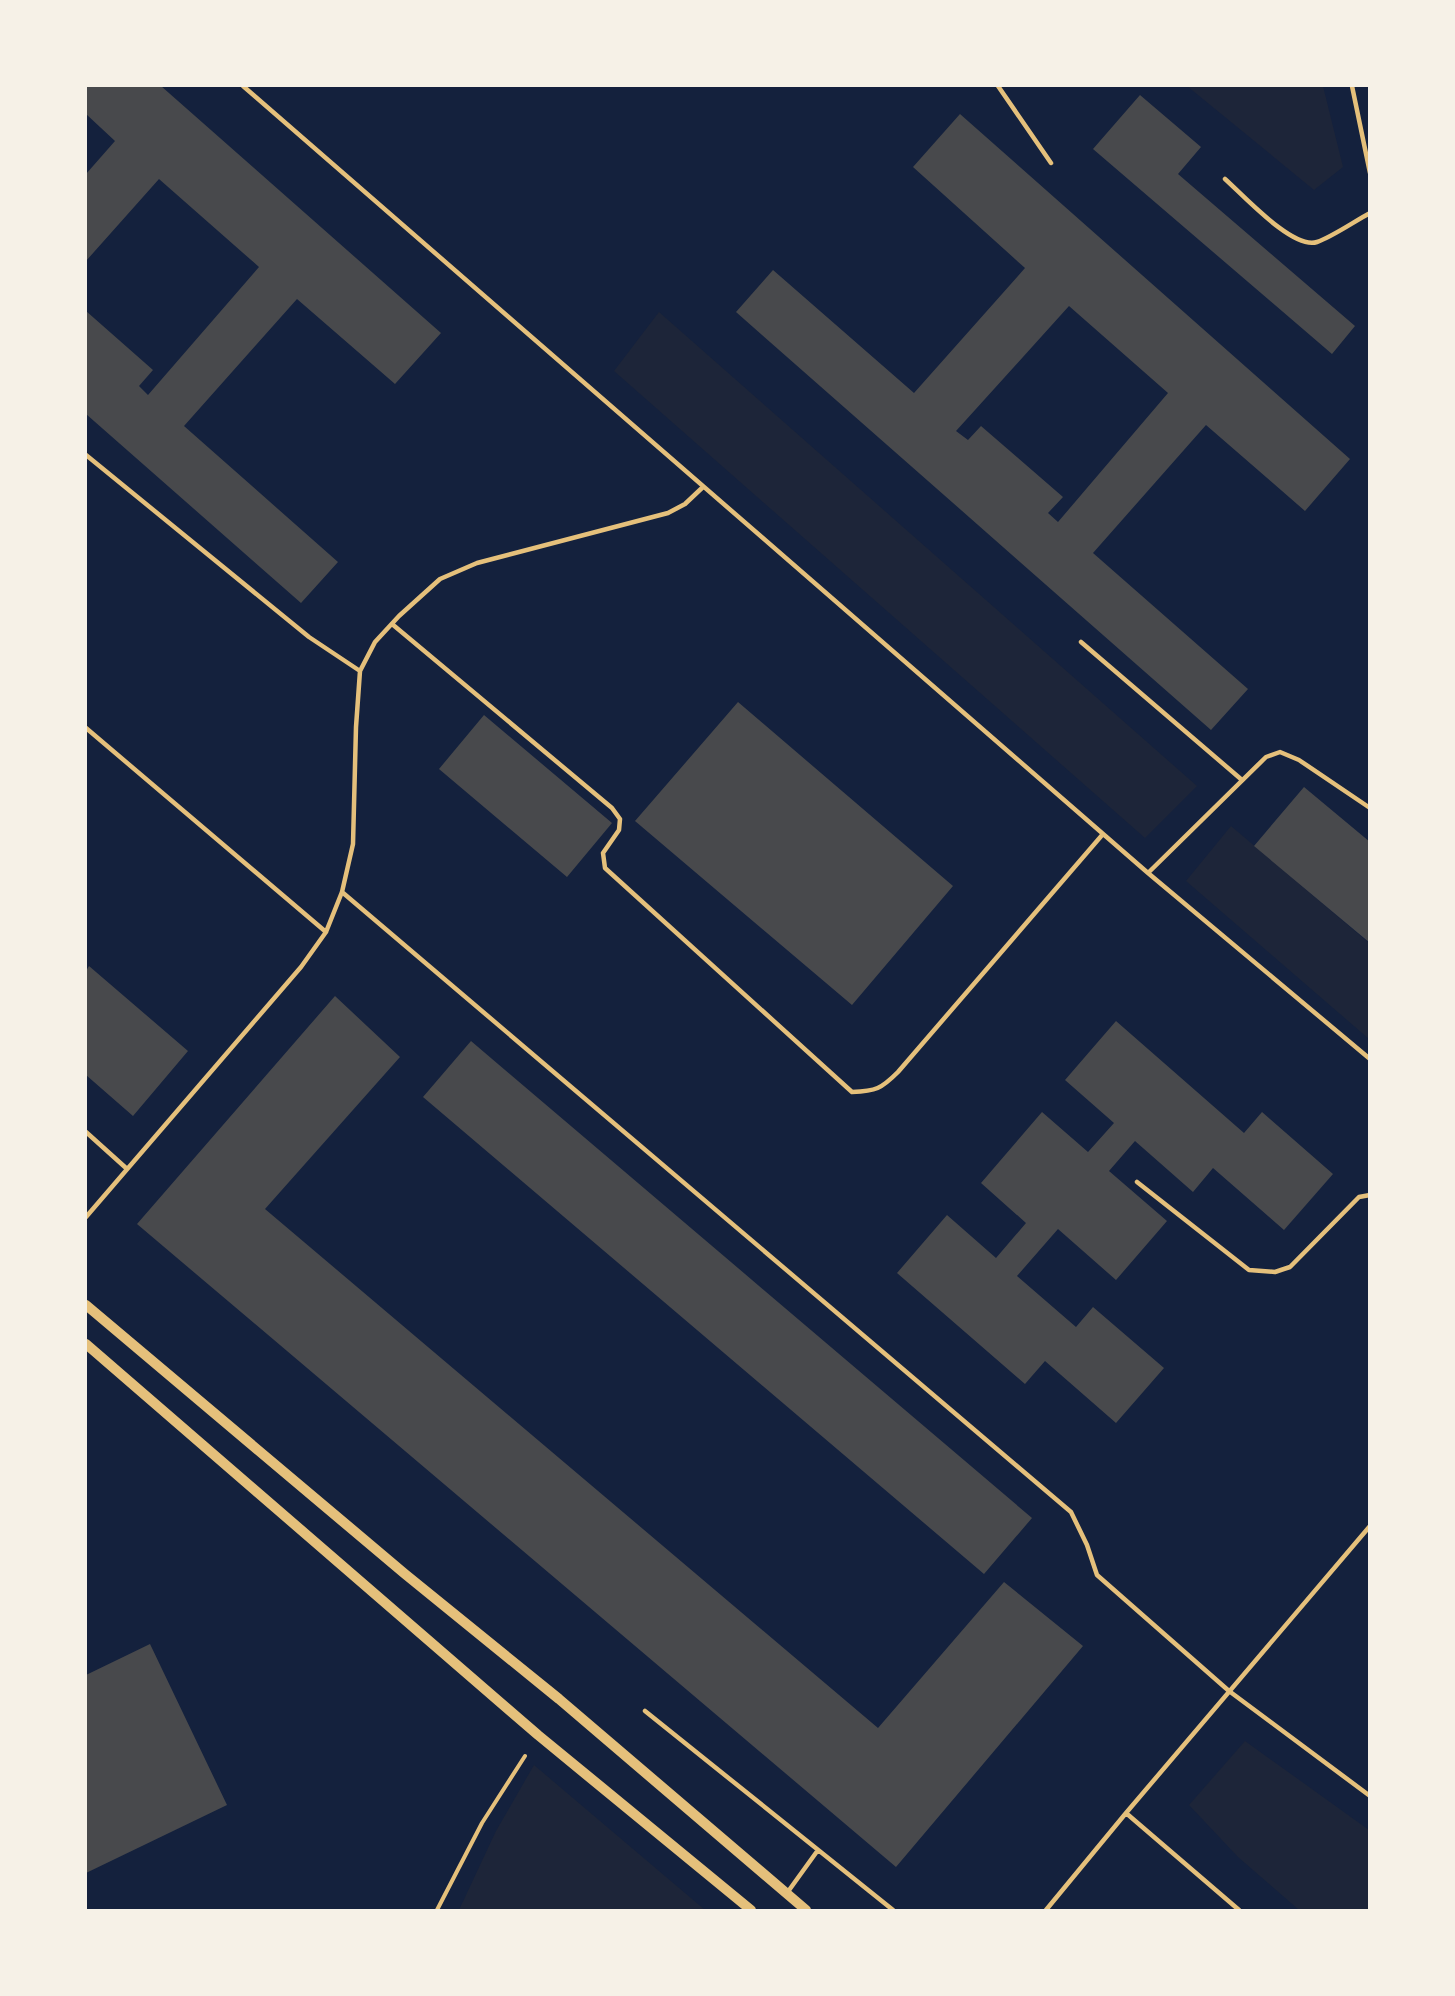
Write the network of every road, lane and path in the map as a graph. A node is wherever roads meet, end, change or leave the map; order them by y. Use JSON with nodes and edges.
{"nodes":[{"id":1,"x":243,"y":86,"type":"edge"},
{"id":2,"x":998,"y":86,"type":"edge"},
{"id":3,"x":1352,"y":86,"type":"edge"},
{"id":4,"x":1051,"y":163,"type":"dead end"},
{"id":5,"x":1370,"y":173,"type":"edge"},
{"id":6,"x":1224,"y":179,"type":"dead end"},
{"id":7,"x":1370,"y":213,"type":"edge"},
{"id":8,"x":86,"y":455,"type":"edge"},
{"id":9,"x":703,"y":487,"type":"junction"},
{"id":10,"x":392,"y":624,"type":"junction"},
{"id":11,"x":1081,"y":642,"type":"dead end"},
{"id":12,"x":360,"y":671,"type":"junction"},
{"id":13,"x":86,"y":728,"type":"edge"},
{"id":14,"x":1242,"y":780,"type":"junction"},
{"id":15,"x":1370,"y":808,"type":"edge"},
{"id":16,"x":1103,"y":834,"type":"junction"},
{"id":17,"x":1148,"y":873,"type":"junction"},
{"id":18,"x":342,"y":892,"type":"junction"},
{"id":19,"x":326,"y":932,"type":"junction"},
{"id":20,"x":1370,"y":1059,"type":"edge"},
{"id":21,"x":86,"y":1132,"type":"edge"},
{"id":22,"x":126,"y":1168,"type":"junction"},
{"id":23,"x":1137,"y":1182,"type":"dead end"},
{"id":24,"x":1370,"y":1195,"type":"edge"},
{"id":25,"x":86,"y":1217,"type":"edge"},
{"id":26,"x":86,"y":1305,"type":"edge"},
{"id":27,"x":86,"y":1344,"type":"edge"},
{"id":28,"x":1370,"y":1526,"type":"edge"},
{"id":29,"x":1229,"y":1690,"type":"junction"},
{"id":30,"x":645,"y":1711,"type":"dead end"},
{"id":31,"x":538,"y":1735,"type":"junction"},
{"id":32,"x":1370,"y":1796,"type":"edge"},
{"id":33,"x":1126,"y":1813,"type":"junction"},
{"id":34,"x":818,"y":1850,"type":"junction"},
{"id":35,"x":786,"y":1893,"type":"junction"},
{"id":36,"x":437,"y":1911,"type":"edge"},
{"id":37,"x":750,"y":1911,"type":"edge"},
{"id":38,"x":806,"y":1911,"type":"edge"},
{"id":39,"x":893,"y":1911,"type":"edge"},
{"id":40,"x":1046,"y":1911,"type":"edge"},
{"id":41,"x":1239,"y":1911,"type":"edge"}],
"edges":[{"from":1,"to":9,"type":"lane"},
{"from":2,"to":4,"type":"lane"},
{"from":3,"to":5,"type":"lane"},
{"from":6,"to":7,"type":"lane"},
{"from":8,"to":12,"type":"lane"},
{"from":9,"to":10,"type":"lane"},
{"from":9,"to":16,"type":"lane"},
{"from":10,"to":12,"type":"lane"},
{"from":10,"to":16,"type":"lane"},
{"from":11,"to":14,"type":"lane"},
{"from":12,"to":18,"type":"lane"},
{"from":13,"to":19,"type":"lane"},
{"from":14,"to":15,"type":"lane"},
{"from":14,"to":17,"type":"lane"},
{"from":16,"to":17,"type":"lane"},
{"from":17,"to":20,"type":"lane"},
{"from":18,"to":19,"type":"lane"},
{"from":18,"to":29,"type":"lane"},
{"from":19,"to":22,"type":"lane"},
{"from":21,"to":22,"type":"lane"},
{"from":22,"to":25,"type":"lane"},
{"from":23,"to":24,"type":"lane"},
{"from":26,"to":35,"type":"street"},
{"from":27,"to":31,"type":"street"},
{"from":28,"to":29,"type":"lane"},
{"from":29,"to":32,"type":"lane"},
{"from":29,"to":33,"type":"lane"},
{"from":30,"to":34,"type":"lane"},
{"from":31,"to":36,"type":"path"},
{"from":31,"to":37,"type":"street"},
{"from":33,"to":40,"type":"lane"},
{"from":33,"to":41,"type":"lane"},
{"from":34,"to":35,"type":"lane"},
{"from":34,"to":39,"type":"lane"},
{"from":35,"to":38,"type":"street"}]}
